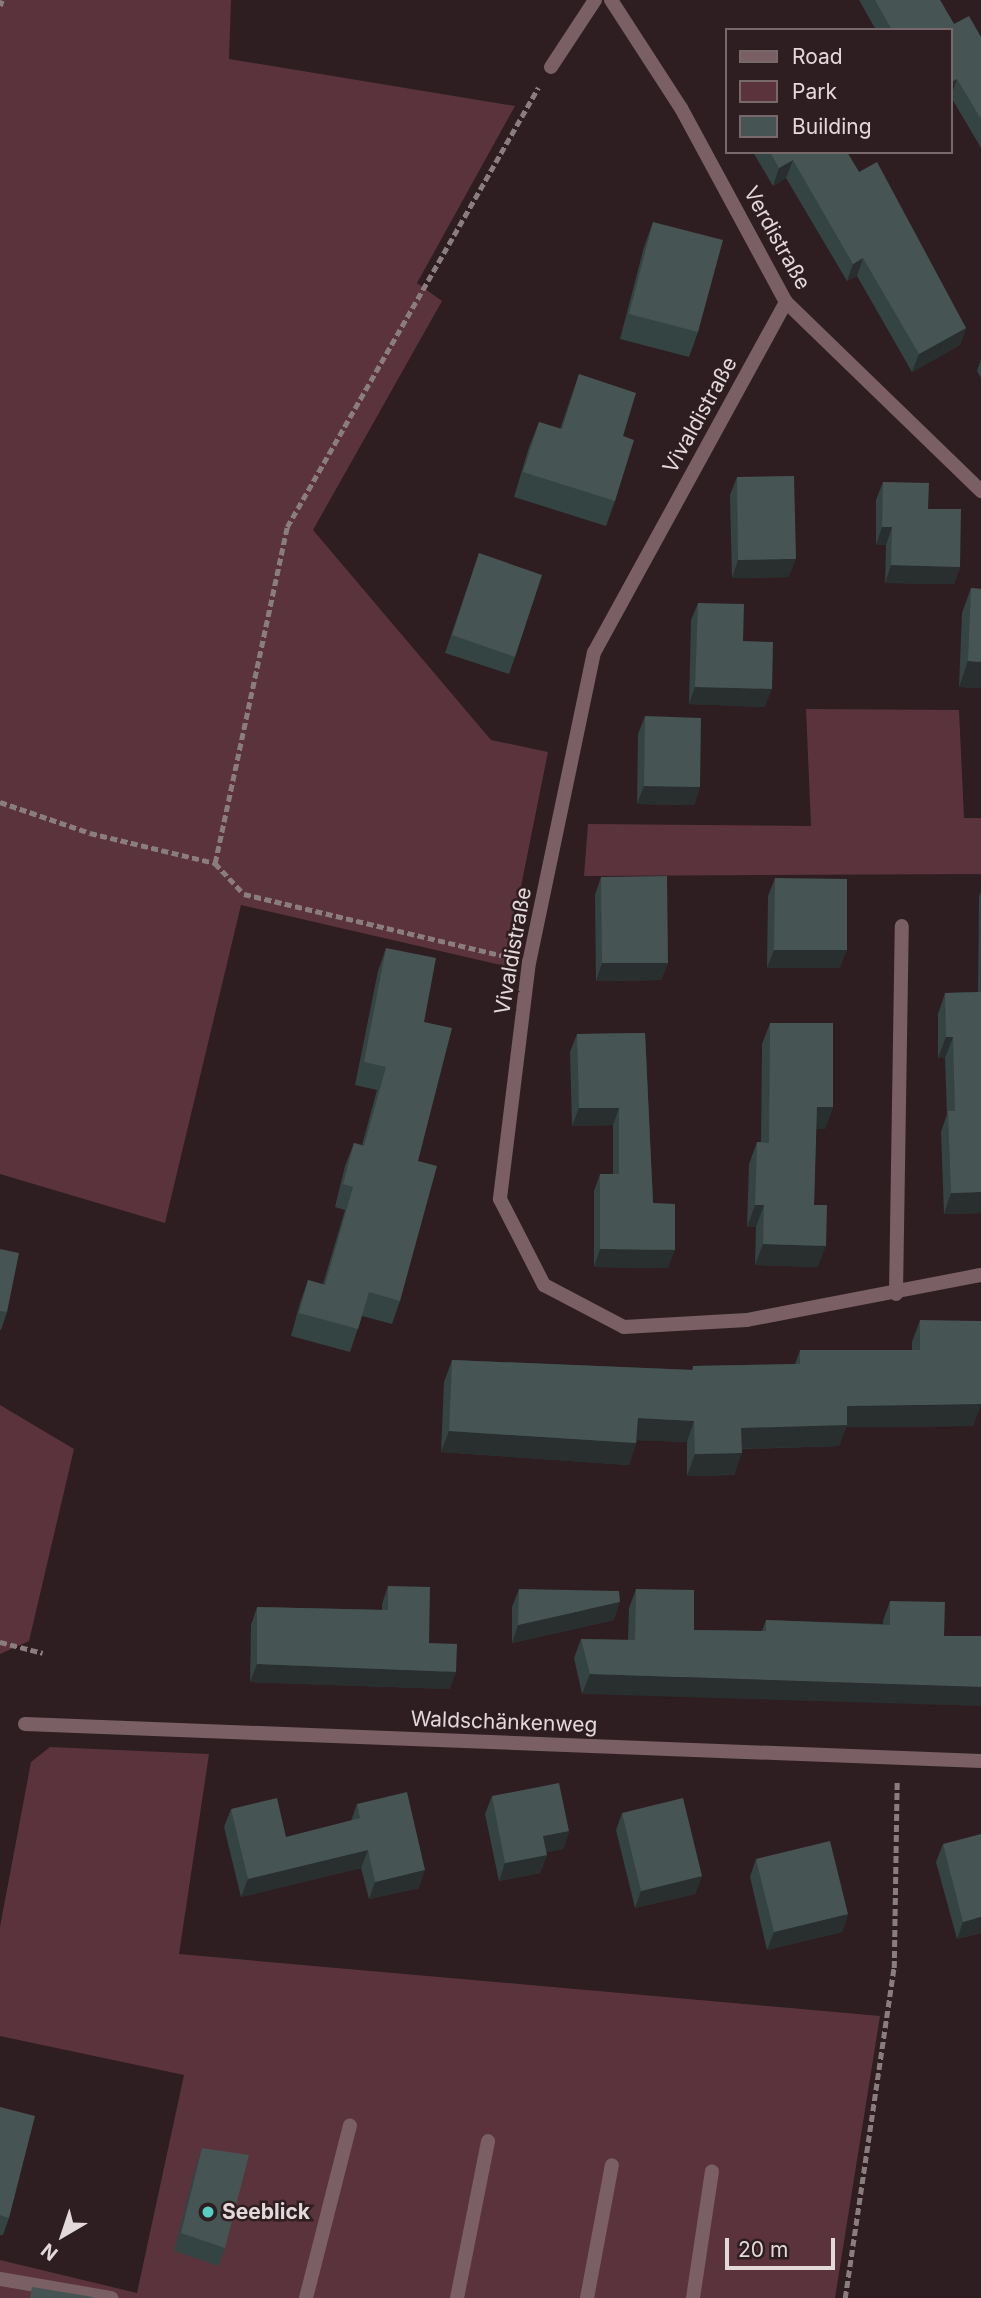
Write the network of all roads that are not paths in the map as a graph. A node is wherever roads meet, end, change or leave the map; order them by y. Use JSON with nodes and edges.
{"nodes":[{"id":1,"x":595,"y":0,"type":"edge"},
{"id":2,"x":611,"y":0,"type":"edge"},
{"id":3,"x":551,"y":67,"type":"road end"},
{"id":4,"x":786,"y":302,"type":"junction"},
{"id":5,"x":981,"y":491,"type":"edge"},
{"id":6,"x":902,"y":926,"type":"dead end"},
{"id":7,"x":981,"y":1275,"type":"edge"},
{"id":8,"x":896,"y":1294,"type":"junction"},
{"id":9,"x":25,"y":1724,"type":"dead end"},
{"id":10,"x":981,"y":1761,"type":"edge"},
{"id":11,"x":350,"y":2126,"type":"dead end"},
{"id":12,"x":488,"y":2141,"type":"dead end"},
{"id":13,"x":612,"y":2165,"type":"dead end"},
{"id":14,"x":712,"y":2171,"type":"dead end"},
{"id":15,"x":0,"y":2279,"type":"edge"},
{"id":16,"x":111,"y":2298,"type":"edge"},
{"id":17,"x":306,"y":2298,"type":"edge"},
{"id":18,"x":457,"y":2298,"type":"edge"},
{"id":19,"x":587,"y":2298,"type":"edge"},
{"id":20,"x":693,"y":2298,"type":"edge"}],
"edges":[{"from":1,"to":3,"type":"street"},
{"from":2,"to":4,"type":"street","name":"Verdistraße"},
{"from":4,"to":5,"type":"street","name":"Verdistraße"},
{"from":4,"to":8,"type":"street","name":"Vivaldistraße"},
{"from":6,"to":8,"type":"street"},
{"from":7,"to":8,"type":"street","name":"Vivaldistraße"},
{"from":9,"to":10,"type":"street","name":"Waldschänkenweg"},
{"from":11,"to":17,"type":"street"},
{"from":12,"to":18,"type":"street"},
{"from":13,"to":19,"type":"street"},
{"from":14,"to":20,"type":"street"},
{"from":15,"to":16,"type":"street"}]}
